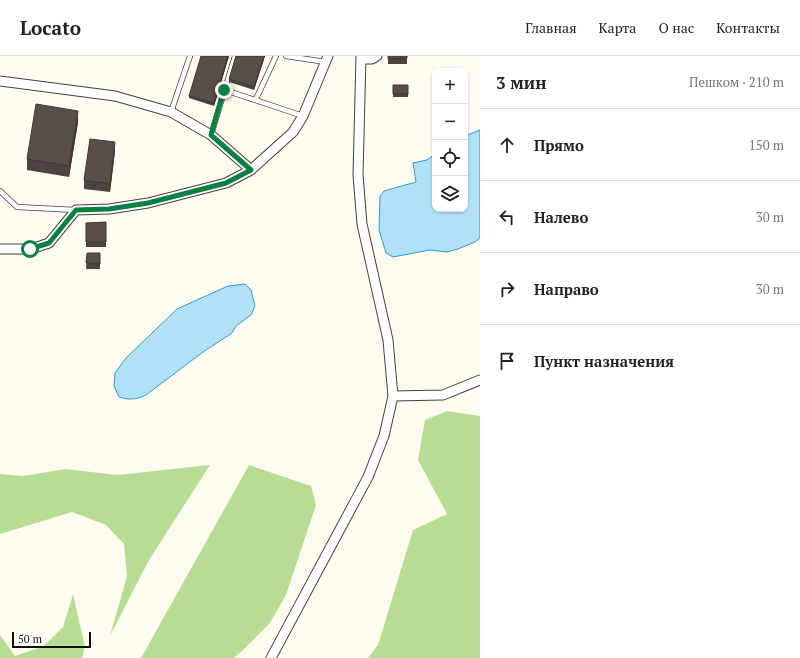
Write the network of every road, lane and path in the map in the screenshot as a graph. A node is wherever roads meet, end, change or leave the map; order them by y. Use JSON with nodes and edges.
{"nodes":[{"id":1,"x":190,"y":56,"type":"edge"},
{"id":2,"x":235,"y":56,"type":"edge"},
{"id":3,"x":276,"y":56,"type":"edge"},
{"id":4,"x":286,"y":56,"type":"edge"},
{"id":5,"x":377,"y":56,"type":"edge"},
{"id":6,"x":361,"y":57,"type":"edge"},
{"id":7,"x":327,"y":59,"type":"edge"},
{"id":8,"x":0,"y":81,"type":"edge"},
{"id":9,"x":224,"y":90,"type":"junction"},
{"id":10,"x":256,"y":99,"type":"junction"},
{"id":11,"x":171,"y":112,"type":"junction"},
{"id":12,"x":303,"y":116,"type":"junction"},
{"id":13,"x":211,"y":135,"type":"junction"},
{"id":14,"x":251,"y":170,"type":"junction"},
{"id":15,"x":0,"y":191,"type":"edge"},
{"id":16,"x":76,"y":210,"type":"junction"},
{"id":17,"x":0,"y":249,"type":"edge"},
{"id":18,"x":480,"y":380,"type":"edge"},
{"id":19,"x":393,"y":396,"type":"junction"},
{"id":20,"x":271,"y":658,"type":"edge"}],
"edges":[{"from":1,"to":11,"type":"lane"},
{"from":2,"to":9,"type":"lane"},
{"from":3,"to":10,"type":"lane"},
{"from":4,"to":7,"type":"lane"},
{"from":5,"to":6,"type":"street"},
{"from":6,"to":19,"type":"street"},
{"from":7,"to":12,"type":"street"},
{"from":8,"to":11,"type":"street"},
{"from":9,"to":10,"type":"lane"},
{"from":9,"to":13,"type":"lane"},
{"from":10,"to":12,"type":"lane"},
{"from":11,"to":13,"type":"street"},
{"from":12,"to":14,"type":"street"},
{"from":13,"to":14,"type":"street"},
{"from":14,"to":16,"type":"street"},
{"from":15,"to":16,"type":"lane"},
{"from":16,"to":17,"type":"street"},
{"from":18,"to":19,"type":"street"},
{"from":19,"to":20,"type":"street"}]}
